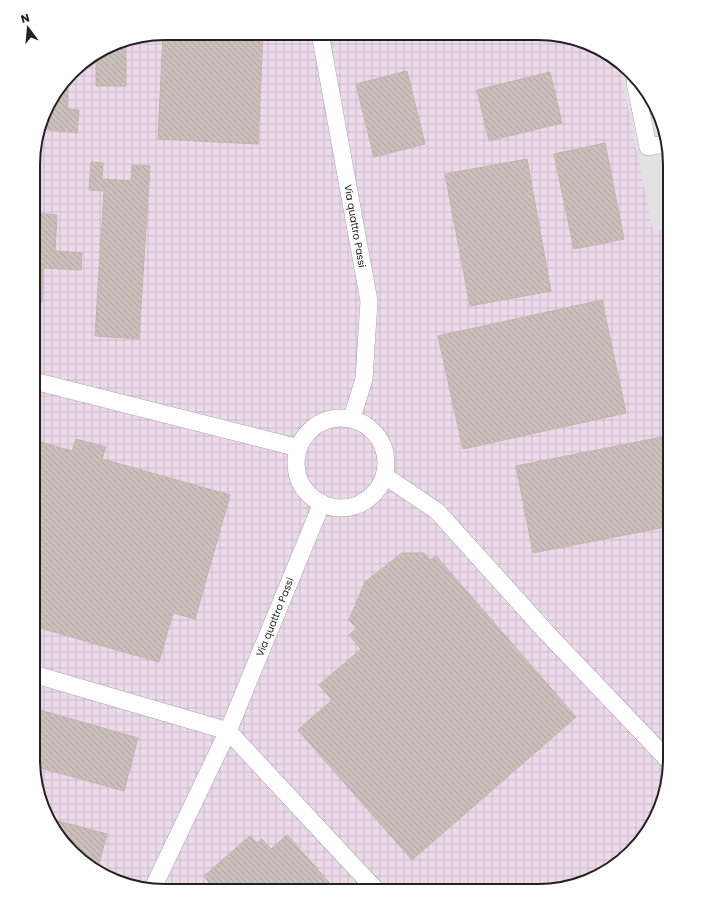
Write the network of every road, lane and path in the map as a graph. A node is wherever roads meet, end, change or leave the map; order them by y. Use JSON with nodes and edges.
{"nodes":[{"id":1,"x":321,"y":40,"type":"edge"},
{"id":2,"x":636,"y":87,"type":"edge"},
{"id":3,"x":661,"y":145,"type":"edge"},
{"id":4,"x":40,"y":383,"type":"edge"},
{"id":5,"x":352,"y":418,"type":"junction"},
{"id":6,"x":299,"y":448,"type":"junction"},
{"id":7,"x":385,"y":476,"type":"junction"},
{"id":8,"x":322,"y":503,"type":"junction"},
{"id":9,"x":40,"y":676,"type":"edge"},
{"id":10,"x":228,"y":731,"type":"junction"},
{"id":11,"x":663,"y":755,"type":"edge"},
{"id":12,"x":155,"y":883,"type":"edge"},
{"id":13,"x":371,"y":884,"type":"edge"}],
"edges":[{"from":1,"to":5,"type":"street","name":"Via quattro Passi"},
{"from":2,"to":3,"type":"street"},
{"from":4,"to":6,"type":"street"},
{"from":5,"to":6,"type":"street"},
{"from":5,"to":7,"type":"street"},
{"from":6,"to":8,"type":"street"},
{"from":7,"to":8,"type":"street"},
{"from":7,"to":11,"type":"street"},
{"from":8,"to":10,"type":"street","name":"Via quattro Passi"},
{"from":9,"to":10,"type":"street"},
{"from":10,"to":12,"type":"street","name":"Via quattro Passi"},
{"from":10,"to":13,"type":"street"}]}
